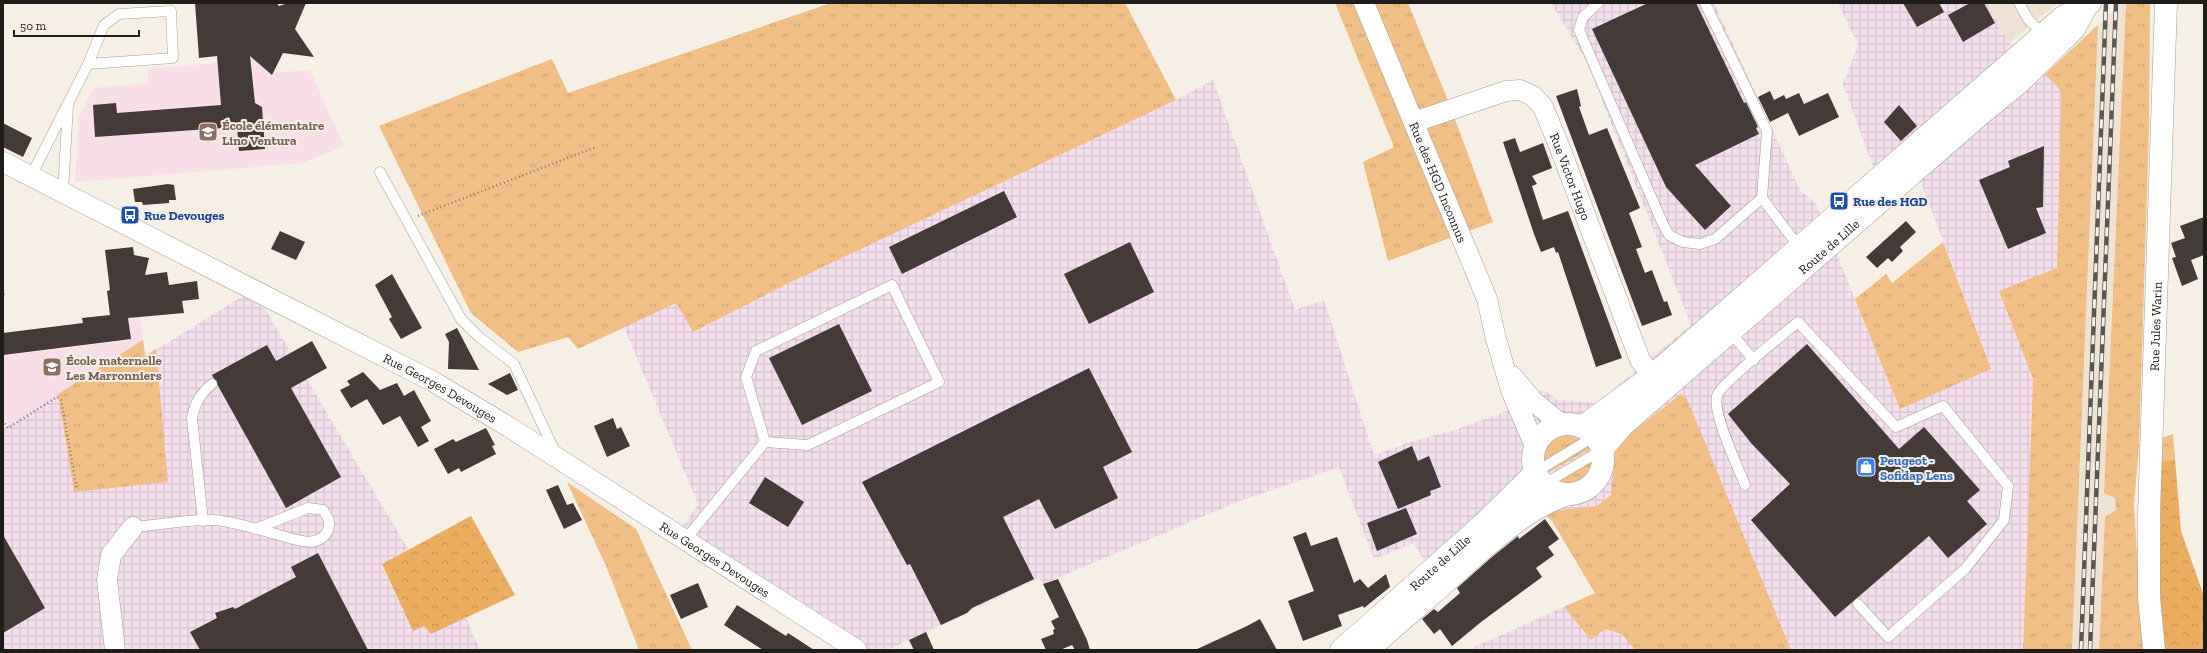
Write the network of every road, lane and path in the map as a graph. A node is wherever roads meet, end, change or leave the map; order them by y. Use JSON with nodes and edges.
{"nodes":[{"id":1,"x":1364,"y":3,"type":"edge"},
{"id":2,"x":1598,"y":3,"type":"edge"},
{"id":3,"x":1706,"y":3,"type":"edge"},
{"id":4,"x":2019,"y":3,"type":"edge"},
{"id":5,"x":2166,"y":3,"type":"edge"},
{"id":6,"x":2088,"y":5,"type":"edge"},
{"id":7,"x":2043,"y":34,"type":"junction"},
{"id":8,"x":88,"y":64,"type":"junction"},
{"id":9,"x":68,"y":101,"type":"junction"},
{"id":10,"x":1414,"y":122,"type":"junction"},
{"id":11,"x":596,"y":147,"type":"dead end"},
{"id":12,"x":3,"y":162,"type":"edge"},
{"id":13,"x":380,"y":172,"type":"dead end"},
{"id":14,"x":32,"y":176,"type":"junction"},
{"id":15,"x":63,"y":192,"type":"junction"},
{"id":16,"x":1762,"y":198,"type":"junction"},
{"id":17,"x":407,"y":221,"type":"junction"},
{"id":18,"x":1806,"y":241,"type":"junction"},
{"id":19,"x":3,"y":290,"type":"edge"},
{"id":20,"x":4,"y":296,"type":"edge"},
{"id":21,"x":1723,"y":325,"type":"junction"},
{"id":22,"x":1754,"y":360,"type":"junction"},
{"id":23,"x":1504,"y":365,"type":"junction"},
{"id":24,"x":1652,"y":376,"type":"junction"},
{"id":25,"x":212,"y":384,"type":"dead end"},
{"id":26,"x":3,"y":420,"type":"edge"},
{"id":27,"x":1585,"y":434,"type":"junction"},
{"id":28,"x":765,"y":442,"type":"junction"},
{"id":29,"x":1536,"y":446,"type":"junction"},
{"id":30,"x":559,"y":460,"type":"junction"},
{"id":31,"x":1540,"y":478,"type":"junction"},
{"id":32,"x":1745,"y":486,"type":"dead end"},
{"id":33,"x":77,"y":490,"type":"dead end"},
{"id":34,"x":1568,"y":494,"type":"junction"},
{"id":35,"x":203,"y":521,"type":"junction"},
{"id":36,"x":134,"y":527,"type":"joint"},
{"id":37,"x":256,"y":530,"type":"junction"},
{"id":38,"x":685,"y":540,"type":"junction"},
{"id":39,"x":1858,"y":604,"type":"dead end"},
{"id":40,"x":115,"y":650,"type":"edge"},
{"id":41,"x":857,"y":650,"type":"edge"},
{"id":42,"x":1341,"y":650,"type":"edge"},
{"id":43,"x":1362,"y":650,"type":"edge"},
{"id":44,"x":1368,"y":650,"type":"edge"},
{"id":45,"x":2154,"y":650,"type":"edge"}],
"edges":[{"from":1,"to":10,"type":"street","name":"Rue des HGD Inconnus"},
{"from":2,"to":16,"type":"lane"},
{"from":3,"to":16,"type":"lane"},
{"from":4,"to":7,"type":"lane"},
{"from":5,"to":45,"type":"main road","name":"Rue Jules Warin"},
{"from":6,"to":7,"type":"main road","name":"Route de Lille"},
{"from":6,"to":21,"type":"main road","name":"Route de Lille"},
{"from":7,"to":18,"type":"main road","name":"Route de Lille"},
{"from":8,"to":8,"type":"lane"},
{"from":8,"to":9,"type":"lane"},
{"from":9,"to":14,"type":"lane"},
{"from":9,"to":15,"type":"lane"},
{"from":10,"to":23,"type":"street","name":"Rue des HGD Inconnus"},
{"from":10,"to":24,"type":"street","name":"Rue Victor Hugo"},
{"from":11,"to":17,"type":"path"},
{"from":12,"to":14,"type":"street","name":"Rue Georges Devouges"},
{"from":13,"to":17,"type":"lane"},
{"from":14,"to":15,"type":"street","name":"Rue Georges Devouges"},
{"from":15,"to":30,"type":"street","name":"Rue Georges Devouges"},
{"from":16,"to":18,"type":"lane"},
{"from":17,"to":30,"type":"lane"},
{"from":18,"to":21,"type":"main road","name":"Route de Lille"},
{"from":19,"to":20,"type":"path"},
{"from":21,"to":22,"type":"lane"},
{"from":21,"to":24,"type":"main road","name":"Route de Lille"},
{"from":21,"to":27,"type":"main road","name":"Route de Lille"},
{"from":22,"to":32,"type":"lane"},
{"from":22,"to":39,"type":"lane"},
{"from":23,"to":27,"type":"street","name":"Rue des HGD Inconnus"},
{"from":23,"to":29,"type":"street","name":"Rue des HGD Inconnus"},
{"from":24,"to":27,"type":"main road","name":"Route de Lille"},
{"from":25,"to":35,"type":"lane"},
{"from":26,"to":33,"type":"path"},
{"from":27,"to":29,"type":"main road"},
{"from":27,"to":31,"type":"lane"},
{"from":27,"to":31,"type":"lane"},
{"from":27,"to":34,"type":"main road"},
{"from":28,"to":28,"type":"lane"},
{"from":28,"to":38,"type":"lane"},
{"from":29,"to":31,"type":"main road"},
{"from":30,"to":38,"type":"street","name":"Rue Georges Devouges"},
{"from":31,"to":34,"type":"main road"},
{"from":31,"to":42,"type":"main road","name":"Route de Lille"},
{"from":31,"to":43,"type":"lane"},
{"from":34,"to":44,"type":"main road","name":"Route de Lille"},
{"from":35,"to":36,"type":"lane"},
{"from":35,"to":37,"type":"lane"},
{"from":36,"to":40,"type":"street"},
{"from":37,"to":37,"type":"lane"},
{"from":38,"to":41,"type":"street","name":"Rue Georges Devouges"}]}
